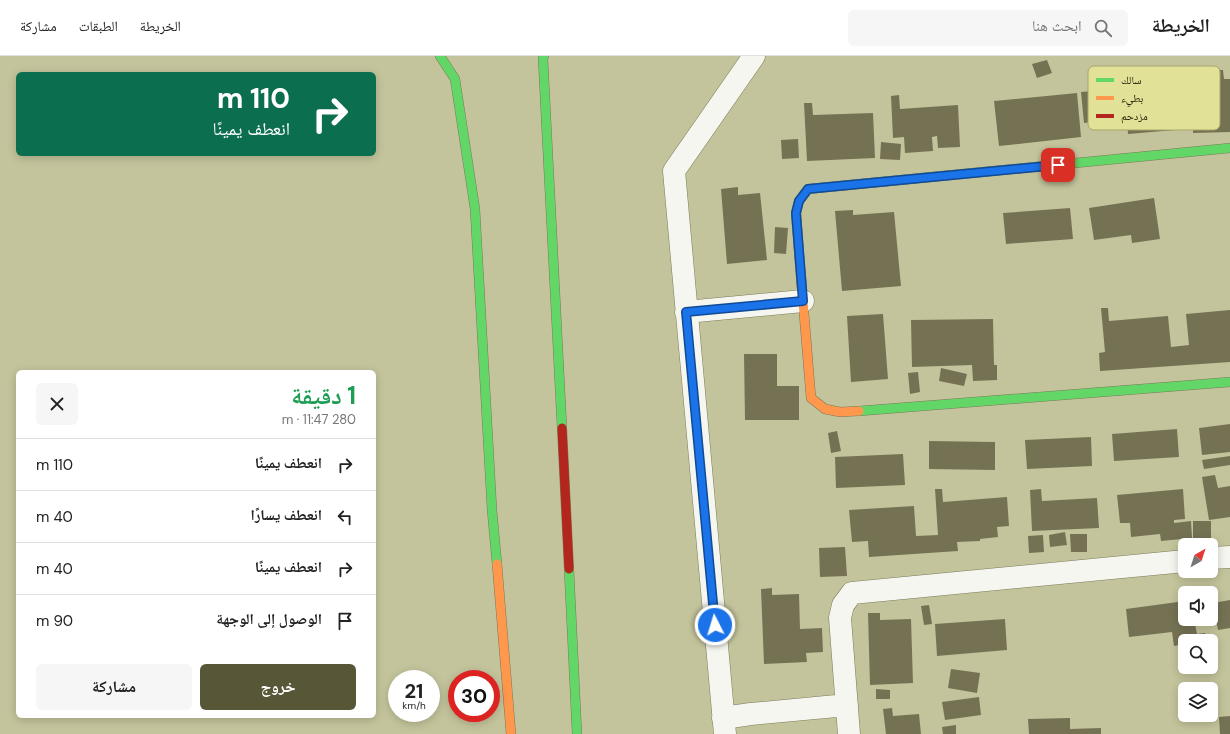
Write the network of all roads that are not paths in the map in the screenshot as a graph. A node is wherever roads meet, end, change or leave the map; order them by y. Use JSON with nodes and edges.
{"nodes":[{"id":1,"x":440,"y":56,"type":"edge"},
{"id":2,"x":544,"y":56,"type":"edge"},
{"id":3,"x":754,"y":56,"type":"edge"},
{"id":4,"x":1230,"y":148,"type":"edge"},
{"id":5,"x":803,"y":301,"type":"junction"},
{"id":6,"x":686,"y":312,"type":"junction"},
{"id":7,"x":1230,"y":382,"type":"edge"},
{"id":8,"x":1230,"y":557,"type":"edge"},
{"id":9,"x":1218,"y":558,"type":"edge"},
{"id":10,"x":1178,"y":562,"type":"edge"},
{"id":11,"x":847,"y":705,"type":"junction"},
{"id":12,"x":724,"y":726,"type":"edge"},
{"id":13,"x":511,"y":734,"type":"edge"},
{"id":14,"x":577,"y":734,"type":"edge"},
{"id":15,"x":849,"y":734,"type":"edge"}],
"edges":[{"from":1,"to":13,"type":"street"},
{"from":2,"to":14,"type":"street"},
{"from":3,"to":6,"type":"street"},
{"from":4,"to":5,"type":"street"},
{"from":5,"to":6,"type":"street"},
{"from":5,"to":7,"type":"street"},
{"from":6,"to":12,"type":"street"},
{"from":8,"to":9,"type":"street"},
{"from":10,"to":11,"type":"street"},
{"from":11,"to":12,"type":"street"},
{"from":11,"to":15,"type":"street"}]}
